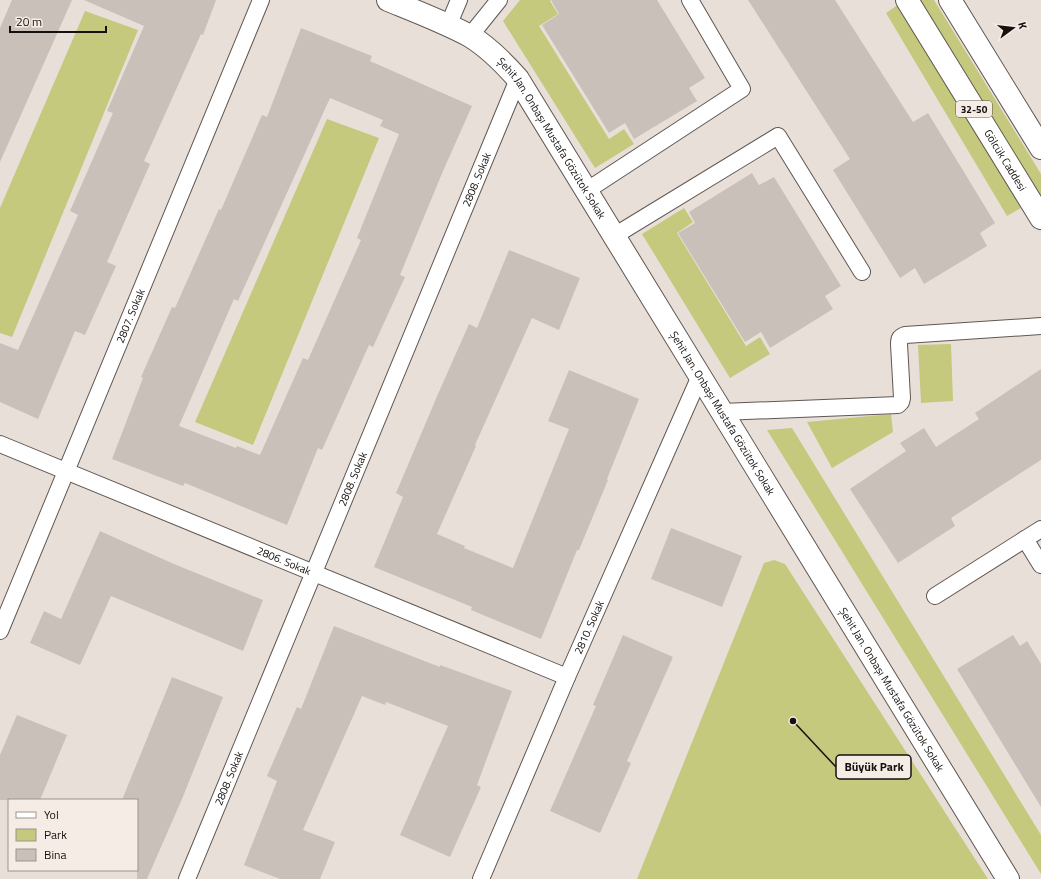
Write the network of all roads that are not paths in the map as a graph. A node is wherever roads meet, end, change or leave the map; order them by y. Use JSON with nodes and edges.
{"nodes":[{"id":1,"x":261,"y":0,"type":"edge"},
{"id":2,"x":388,"y":0,"type":"edge"},
{"id":3,"x":459,"y":0,"type":"edge"},
{"id":4,"x":499,"y":0,"type":"edge"},
{"id":5,"x":690,"y":0,"type":"edge"},
{"id":6,"x":907,"y":0,"type":"edge"},
{"id":7,"x":950,"y":0,"type":"edge"},
{"id":8,"x":448,"y":26,"type":"junction"},
{"id":9,"x":470,"y":36,"type":"junction"},
{"id":10,"x":518,"y":79,"type":"junction"},
{"id":11,"x":1041,"y":148,"type":"edge"},
{"id":12,"x":586,"y":191,"type":"junction"},
{"id":13,"x":1041,"y":218,"type":"edge"},
{"id":14,"x":614,"y":236,"type":"junction"},
{"id":15,"x":862,"y":272,"type":"dead end"},
{"id":16,"x":1041,"y":326,"type":"edge"},
{"id":17,"x":700,"y":376,"type":"junction"},
{"id":18,"x":722,"y":412,"type":"junction"},
{"id":19,"x":0,"y":444,"type":"edge"},
{"id":20,"x":66,"y":471,"type":"junction"},
{"id":21,"x":1041,"y":530,"type":"edge"},
{"id":22,"x":1025,"y":539,"type":"junction"},
{"id":23,"x":1041,"y":565,"type":"edge"},
{"id":24,"x":314,"y":573,"type":"junction"},
{"id":25,"x":935,"y":596,"type":"dead end"},
{"id":26,"x":0,"y":631,"type":"edge"},
{"id":27,"x":567,"y":677,"type":"junction"},
{"id":28,"x":187,"y":879,"type":"edge"},
{"id":29,"x":481,"y":879,"type":"edge"},
{"id":30,"x":1008,"y":879,"type":"edge"}],
"edges":[{"from":1,"to":20,"type":"lane","name":"2807. Sokak"},
{"from":2,"to":8,"type":"street","name":"Şehit Jan. Onbaşı Mustafa Gözütok Sokak"},
{"from":3,"to":8,"type":"lane"},
{"from":4,"to":9,"type":"lane"},
{"from":5,"to":12,"type":"lane"},
{"from":6,"to":13,"type":"street","name":"Gölcük Caddesi","number":"32-50"},
{"from":7,"to":11,"type":"street"},
{"from":8,"to":9,"type":"street","name":"Şehit Jan. Onbaşı Mustafa Gözütok Sokak"},
{"from":9,"to":10,"type":"street","name":"Şehit Jan. Onbaşı Mustafa Gözütok Sokak"},
{"from":10,"to":12,"type":"street","name":"Şehit Jan. Onbaşı Mustafa Gözütok Sokak"},
{"from":10,"to":24,"type":"lane","name":"2808. Sokak"},
{"from":12,"to":14,"type":"street","name":"Şehit Jan. Onbaşı Mustafa Gözütok Sokak"},
{"from":14,"to":15,"type":"lane"},
{"from":14,"to":17,"type":"street","name":"Şehit Jan. Onbaşı Mustafa Gözütok Sokak"},
{"from":16,"to":18,"type":"lane"},
{"from":17,"to":18,"type":"street","name":"Şehit Jan. Onbaşı Mustafa Gözütok Sokak"},
{"from":17,"to":27,"type":"lane","name":"2810. Sokak"},
{"from":18,"to":30,"type":"street","name":"Şehit Jan. Onbaşı Mustafa Gözütok Sokak"},
{"from":19,"to":20,"type":"lane","name":"2806. Sokak"},
{"from":20,"to":24,"type":"lane","name":"2806. Sokak"},
{"from":20,"to":26,"type":"lane","name":"2807. Sokak"},
{"from":21,"to":22,"type":"lane"},
{"from":22,"to":23,"type":"lane"},
{"from":22,"to":25,"type":"lane"},
{"from":24,"to":27,"type":"lane","name":"2806. Sokak"},
{"from":24,"to":28,"type":"lane","name":"2808. Sokak"},
{"from":27,"to":29,"type":"lane","name":"2810. Sokak"}]}
